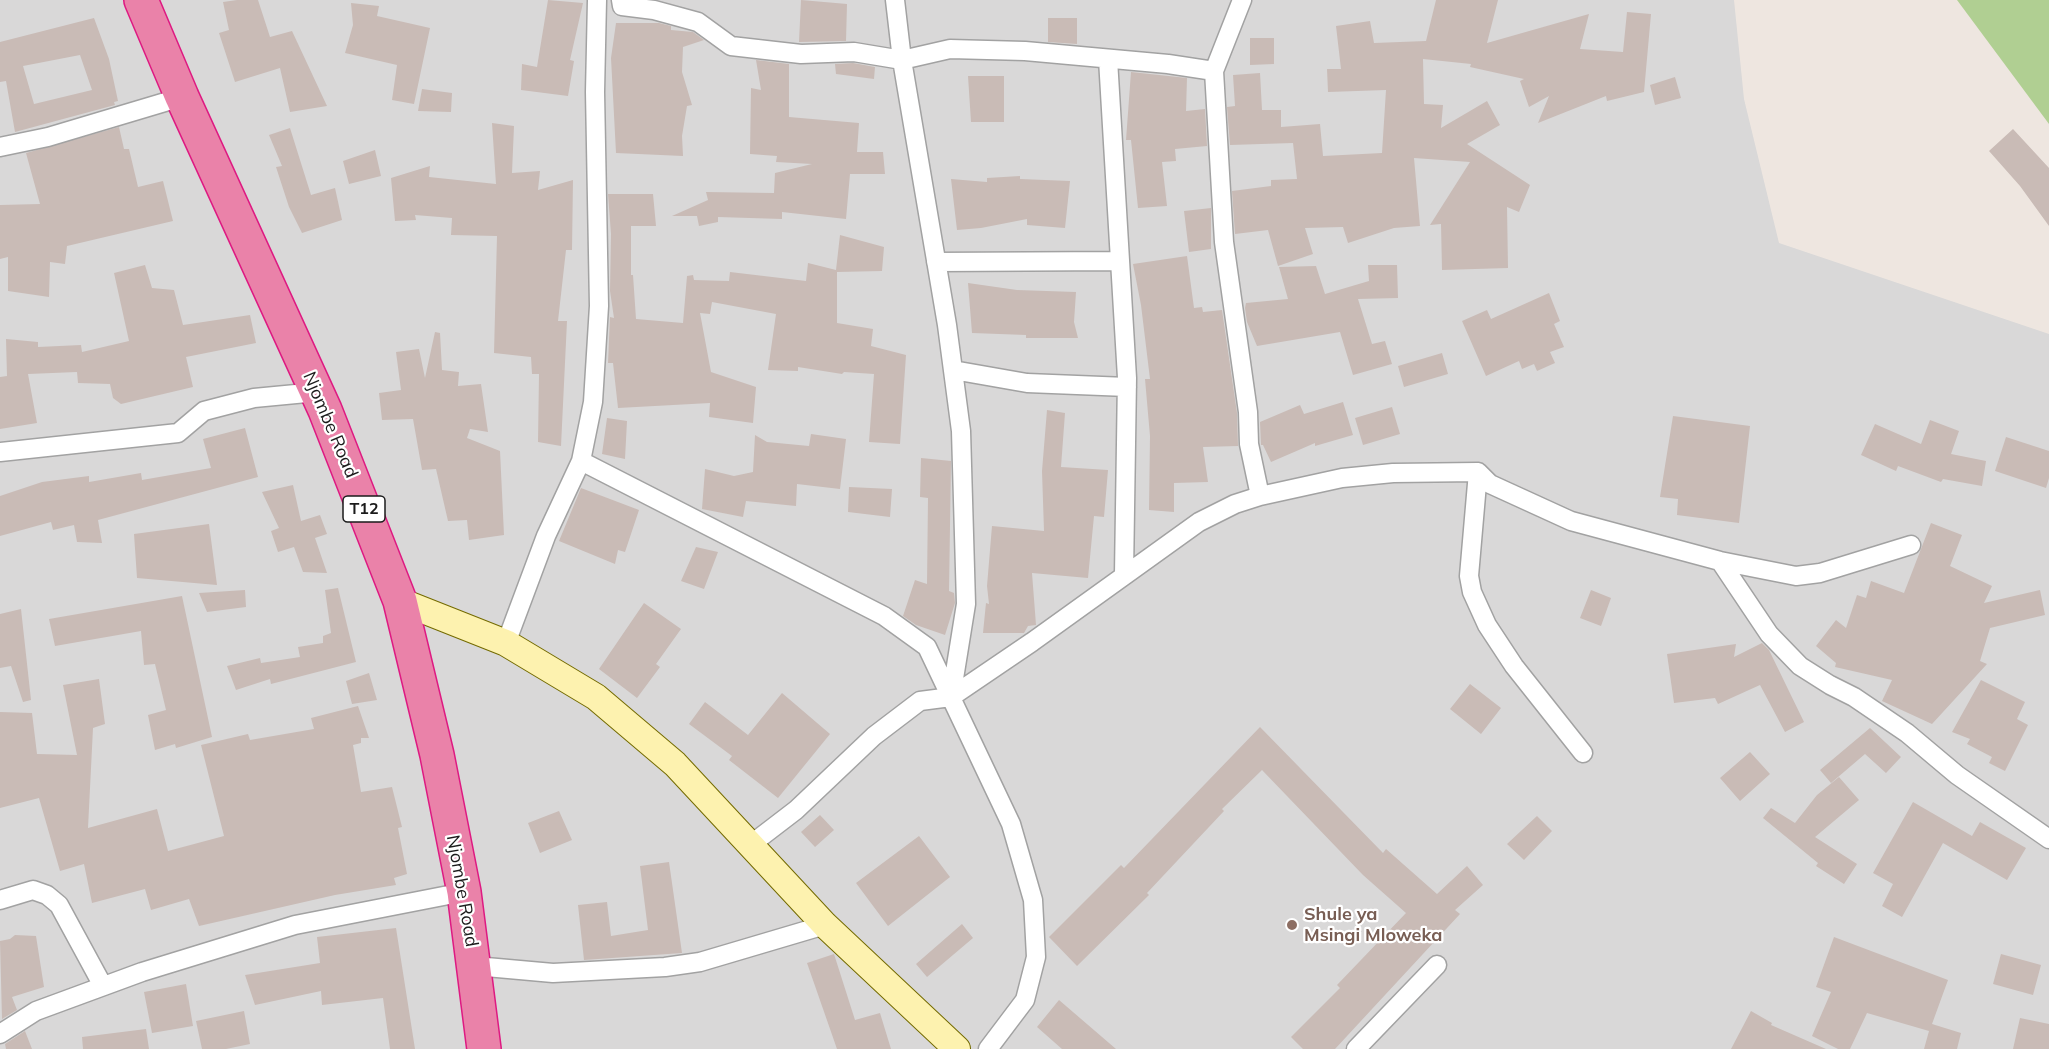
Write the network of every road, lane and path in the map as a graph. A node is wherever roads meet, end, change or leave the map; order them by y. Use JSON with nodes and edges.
{"nodes":[{"id":1,"x":141,"y":0,"type":"edge"},
{"id":2,"x":597,"y":0,"type":"edge"},
{"id":3,"x":621,"y":0,"type":"edge"},
{"id":4,"x":895,"y":0,"type":"edge"},
{"id":5,"x":1242,"y":0,"type":"edge"},
{"id":6,"x":1108,"y":58,"type":"junction"},
{"id":7,"x":902,"y":60,"type":"junction"},
{"id":8,"x":1214,"y":71,"type":"junction"},
{"id":9,"x":182,"y":98,"type":"junction"},
{"id":10,"x":0,"y":147,"type":"edge"},
{"id":11,"x":1120,"y":261,"type":"junction"},
{"id":12,"x":936,"y":262,"type":"junction"},
{"id":13,"x":953,"y":370,"type":"junction"},
{"id":14,"x":1127,"y":387,"type":"junction"},
{"id":15,"x":317,"y":392,"type":"junction"},
{"id":16,"x":0,"y":452,"type":"edge"},
{"id":17,"x":581,"y":461,"type":"junction"},
{"id":18,"x":1478,"y":472,"type":"junction"},
{"id":19,"x":1260,"y":496,"type":"junction"},
{"id":20,"x":1911,"y":545,"type":"dead end"},
{"id":21,"x":1720,"y":561,"type":"junction"},
{"id":22,"x":1124,"y":574,"type":"junction"},
{"id":23,"x":400,"y":601,"type":"junction"},
{"id":24,"x":506,"y":643,"type":"junction"},
{"id":25,"x":951,"y":697,"type":"junction"},
{"id":26,"x":1583,"y":753,"type":"dead end"},
{"id":27,"x":2049,"y":839,"type":"edge"},
{"id":28,"x":749,"y":846,"type":"junction"},
{"id":29,"x":464,"y":892,"type":"junction"},
{"id":30,"x":0,"y":900,"type":"edge"},
{"id":31,"x":825,"y":925,"type":"junction"},
{"id":32,"x":1437,"y":965,"type":"dead end"},
{"id":33,"x":475,"y":966,"type":"junction"},
{"id":34,"x":104,"y":986,"type":"junction"},
{"id":35,"x":0,"y":1034,"type":"edge"},
{"id":36,"x":483,"y":1049,"type":"edge"},
{"id":37,"x":957,"y":1049,"type":"edge"},
{"id":38,"x":988,"y":1049,"type":"edge"},
{"id":39,"x":1356,"y":1049,"type":"edge"}],
"edges":[{"from":1,"to":9,"type":"highway","name":"Njombe Road","number":"T12"},
{"from":2,"to":17,"type":"street"},
{"from":3,"to":7,"type":"street"},
{"from":4,"to":7,"type":"street"},
{"from":5,"to":8,"type":"street"},
{"from":6,"to":7,"type":"street"},
{"from":6,"to":8,"type":"street"},
{"from":6,"to":11,"type":"street"},
{"from":7,"to":12,"type":"street"},
{"from":8,"to":19,"type":"street"},
{"from":9,"to":10,"type":"street"},
{"from":9,"to":15,"type":"highway","name":"Njombe Road","number":"T12"},
{"from":11,"to":12,"type":"street"},
{"from":11,"to":14,"type":"street"},
{"from":12,"to":13,"type":"street"},
{"from":13,"to":14,"type":"street"},
{"from":13,"to":25,"type":"street"},
{"from":14,"to":22,"type":"street"},
{"from":15,"to":16,"type":"street"},
{"from":15,"to":23,"type":"highway","name":"Njombe Road","number":"T12"},
{"from":17,"to":24,"type":"street"},
{"from":17,"to":25,"type":"street"},
{"from":18,"to":19,"type":"street"},
{"from":18,"to":21,"type":"street"},
{"from":18,"to":26,"type":"street"},
{"from":19,"to":22,"type":"street"},
{"from":20,"to":21,"type":"street"},
{"from":21,"to":27,"type":"street"},
{"from":22,"to":25,"type":"street"},
{"from":23,"to":24,"type":"main road"},
{"from":23,"to":29,"type":"highway","name":"Njombe Road","number":"T12"},
{"from":24,"to":28,"type":"main road"},
{"from":25,"to":28,"type":"street"},
{"from":25,"to":38,"type":"street"},
{"from":28,"to":31,"type":"main road"},
{"from":29,"to":33,"type":"highway","name":"Njombe Road","number":"T12"},
{"from":29,"to":34,"type":"street"},
{"from":30,"to":34,"type":"street"},
{"from":31,"to":33,"type":"street"},
{"from":31,"to":37,"type":"main road"},
{"from":32,"to":39,"type":"street"},
{"from":33,"to":36,"type":"highway","name":"Njombe Road","number":"T12"},
{"from":34,"to":35,"type":"street"}]}
